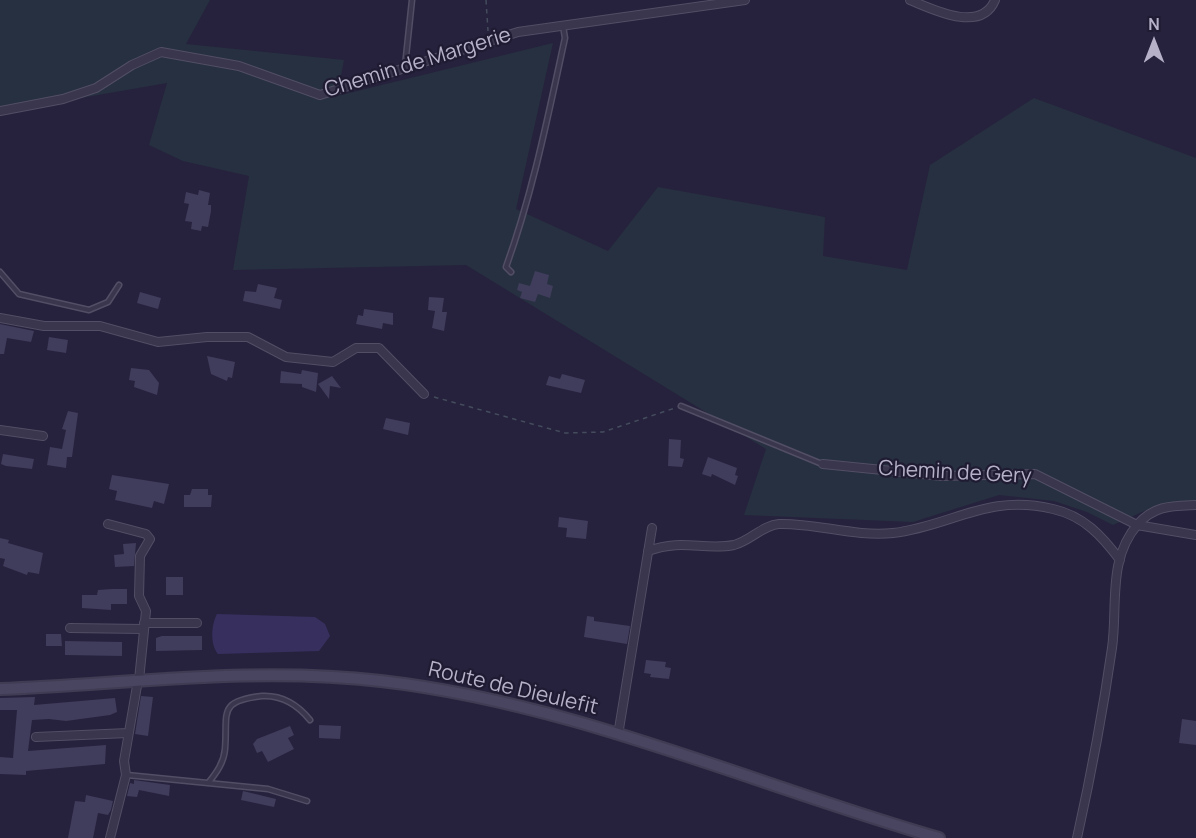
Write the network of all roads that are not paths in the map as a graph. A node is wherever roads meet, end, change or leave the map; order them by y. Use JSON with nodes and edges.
{"nodes":[{"id":1,"x":412,"y":0,"type":"edge"},
{"id":2,"x":745,"y":0,"type":"edge"},
{"id":3,"x":910,"y":0,"type":"edge"},
{"id":4,"x":995,"y":0,"type":"edge"},
{"id":5,"x":563,"y":26,"type":"junction"},
{"id":6,"x":405,"y":67,"type":"junction"},
{"id":7,"x":0,"y":111,"type":"edge"},
{"id":8,"x":0,"y":272,"type":"edge"},
{"id":9,"x":511,"y":272,"type":"dead end"},
{"id":10,"x":119,"y":285,"type":"dead end"},
{"id":11,"x":0,"y":318,"type":"edge"},
{"id":12,"x":424,"y":394,"type":"road end"},
{"id":13,"x":681,"y":406,"type":"road end"},
{"id":14,"x":0,"y":430,"type":"edge"},
{"id":15,"x":43,"y":436,"type":"dead end"},
{"id":16,"x":823,"y":464,"type":"joint"},
{"id":17,"x":1196,"y":505,"type":"edge"},
{"id":18,"x":108,"y":524,"type":"dead end"},
{"id":19,"x":1137,"y":525,"type":"junction"},
{"id":20,"x":652,"y":528,"type":"dead end"},
{"id":21,"x":1196,"y":535,"type":"edge"},
{"id":22,"x":648,"y":551,"type":"junction"},
{"id":23,"x":1120,"y":560,"type":"junction"},
{"id":24,"x":197,"y":623,"type":"dead end"},
{"id":25,"x":143,"y":626,"type":"junction"},
{"id":26,"x":70,"y":628,"type":"dead end"},
{"id":27,"x":138,"y":680,"type":"junction"},
{"id":28,"x":0,"y":683,"type":"edge"},
{"id":29,"x":63,"y":685,"type":"junction"},
{"id":30,"x":0,"y":689,"type":"edge"},
{"id":31,"x":310,"y":720,"type":"dead end"},
{"id":32,"x":128,"y":733,"type":"junction"},
{"id":33,"x":618,"y":735,"type":"junction"},
{"id":34,"x":36,"y":737,"type":"dead end"},
{"id":35,"x":126,"y":775,"type":"junction"},
{"id":36,"x":209,"y":782,"type":"junction"},
{"id":37,"x":307,"y":801,"type":"dead end"},
{"id":38,"x":110,"y":838,"type":"edge"},
{"id":39,"x":939,"y":838,"type":"edge"},
{"id":40,"x":1077,"y":838,"type":"edge"}],
"edges":[{"from":1,"to":6,"type":"lane"},
{"from":2,"to":5,"type":"street","name":"Chemin de Margerie"},
{"from":3,"to":4,"type":"street"},
{"from":5,"to":6,"type":"street","name":"Chemin de Margerie"},
{"from":5,"to":9,"type":"lane"},
{"from":6,"to":7,"type":"street","name":"Chemin de Margerie"},
{"from":8,"to":10,"type":"lane"},
{"from":11,"to":12,"type":"street"},
{"from":13,"to":16,"type":"lane","name":"Chemin de Gery"},
{"from":14,"to":15,"type":"street"},
{"from":16,"to":19,"type":"street","name":"Chemin de Gery"},
{"from":17,"to":19,"type":"street"},
{"from":18,"to":25,"type":"street"},
{"from":19,"to":21,"type":"street","name":"Chemin de Gery"},
{"from":19,"to":23,"type":"street"},
{"from":20,"to":22,"type":"street"},
{"from":22,"to":23,"type":"street"},
{"from":22,"to":33,"type":"street"},
{"from":23,"to":40,"type":"street"},
{"from":24,"to":25,"type":"street"},
{"from":25,"to":26,"type":"street"},
{"from":25,"to":27,"type":"street"},
{"from":27,"to":29,"type":"main road","name":"Route de Dieulefit"},
{"from":27,"to":32,"type":"street"},
{"from":27,"to":33,"type":"main road","name":"Route de Dieulefit"},
{"from":28,"to":29,"type":"main road","name":"Route de Dieulefit"},
{"from":29,"to":30,"type":"main road","name":"Route de Dieulefit"},
{"from":31,"to":36,"type":"lane"},
{"from":32,"to":34,"type":"street"},
{"from":32,"to":35,"type":"street"},
{"from":33,"to":39,"type":"main road","name":"Route de Dieulefit"},
{"from":35,"to":36,"type":"lane"},
{"from":35,"to":38,"type":"street"},
{"from":36,"to":37,"type":"lane"}]}
